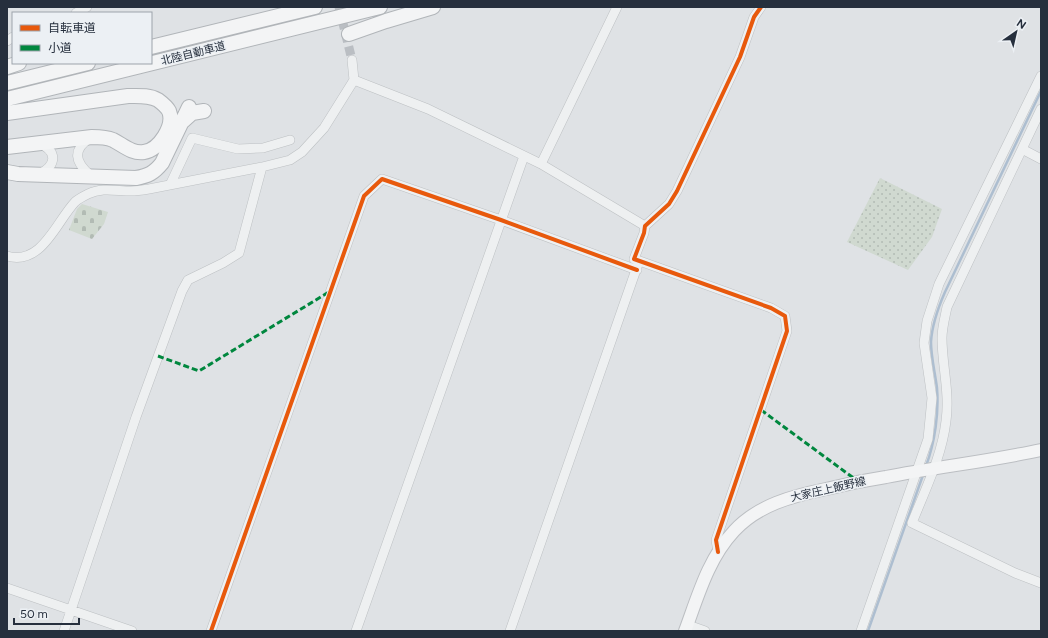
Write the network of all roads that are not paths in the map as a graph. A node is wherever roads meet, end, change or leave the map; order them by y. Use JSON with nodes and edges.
{"nodes":[{"id":1,"x":87,"y":7,"type":"edge"},
{"id":2,"x":315,"y":7,"type":"edge"},
{"id":3,"x":380,"y":7,"type":"edge"},
{"id":4,"x":433,"y":7,"type":"edge"},
{"id":5,"x":617,"y":7,"type":"edge"},
{"id":6,"x":761,"y":7,"type":"edge"},
{"id":7,"x":78,"y":12,"type":"edge"},
{"id":8,"x":349,"y":34,"type":"dead end"},
{"id":9,"x":152,"y":47,"type":"edge"},
{"id":10,"x":352,"y":60,"type":"tunnel mouth"},
{"id":11,"x":152,"y":63,"type":"edge"},
{"id":12,"x":84,"y":64,"type":"edge"},
{"id":13,"x":149,"y":64,"type":"edge"},
{"id":14,"x":1041,"y":76,"type":"edge"},
{"id":15,"x":354,"y":80,"type":"junction"},
{"id":16,"x":7,"y":83,"type":"edge"},
{"id":17,"x":7,"y":99,"type":"edge"},
{"id":18,"x":189,"y":107,"type":"dead end"},
{"id":19,"x":1041,"y":109,"type":"edge"},
{"id":20,"x":204,"y":111,"type":"dead end"},
{"id":21,"x":7,"y":112,"type":"edge"},
{"id":22,"x":182,"y":122,"type":"junction"},
{"id":23,"x":92,"y":136,"type":"junction"},
{"id":24,"x":290,"y":140,"type":"dead end"},
{"id":25,"x":36,"y":143,"type":"junction"},
{"id":26,"x":7,"y":147,"type":"edge"},
{"id":27,"x":1022,"y":149,"type":"junction"},
{"id":28,"x":524,"y":156,"type":"junction"},
{"id":29,"x":1041,"y":160,"type":"edge"},
{"id":30,"x":541,"y":164,"type":"junction"},
{"id":31,"x":262,"y":167,"type":"junction"},
{"id":32,"x":7,"y":172,"type":"edge"},
{"id":33,"x":39,"y":175,"type":"junction"},
{"id":34,"x":90,"y":175,"type":"junction"},
{"id":35,"x":170,"y":186,"type":"junction"},
{"id":36,"x":501,"y":220,"type":"junction"},
{"id":37,"x":645,"y":226,"type":"junction"},
{"id":38,"x":7,"y":256,"type":"edge"},
{"id":39,"x":638,"y":266,"type":"junction"},
{"id":40,"x":1041,"y":450,"type":"edge"},
{"id":41,"x":926,"y":469,"type":"junction"},
{"id":42,"x":900,"y":517,"type":"junction"},
{"id":43,"x":912,"y":523,"type":"junction"},
{"id":44,"x":718,"y":552,"type":"junction"},
{"id":45,"x":1041,"y":583,"type":"edge"},
{"id":46,"x":7,"y":588,"type":"edge"},
{"id":47,"x":72,"y":610,"type":"junction"},
{"id":48,"x":686,"y":628,"type":"edge"},
{"id":49,"x":64,"y":631,"type":"edge"},
{"id":50,"x":132,"y":631,"type":"edge"},
{"id":51,"x":211,"y":631,"type":"edge"},
{"id":52,"x":356,"y":631,"type":"edge"},
{"id":53,"x":510,"y":631,"type":"edge"},
{"id":54,"x":705,"y":631,"type":"edge"},
{"id":55,"x":861,"y":631,"type":"edge"}],
"edges":[{"from":1,"to":7,"type":"street"},
{"from":2,"to":9,"type":"highway","name":"北陸自動車道"},
{"from":3,"to":11,"type":"highway","name":"北陸自動車道"},
{"from":4,"to":8,"type":"highway"},
{"from":5,"to":30,"type":"street"},
{"from":6,"to":37,"type":"street"},
{"from":10,"to":15,"type":"street"},
{"from":12,"to":16,"type":"highway"},
{"from":13,"to":17,"type":"highway","name":"北陸自動車道"},
{"from":14,"to":41,"type":"street"},
{"from":15,"to":28,"type":"street"},
{"from":15,"to":31,"type":"street"},
{"from":18,"to":22,"type":"highway"},
{"from":19,"to":27,"type":"street"},
{"from":20,"to":22,"type":"highway"},
{"from":21,"to":23,"type":"highway"},
{"from":22,"to":34,"type":"highway"},
{"from":23,"to":25,"type":"highway"},
{"from":23,"to":34,"type":"street"},
{"from":24,"to":35,"type":"street"},
{"from":25,"to":26,"type":"highway"},
{"from":25,"to":33,"type":"street"},
{"from":27,"to":29,"type":"street"},
{"from":27,"to":41,"type":"street"},
{"from":28,"to":30,"type":"street"},
{"from":28,"to":36,"type":"street"},
{"from":30,"to":37,"type":"street"},
{"from":31,"to":35,"type":"street"},
{"from":31,"to":47,"type":"street"},
{"from":32,"to":33,"type":"highway"},
{"from":33,"to":34,"type":"highway"},
{"from":35,"to":38,"type":"street"},
{"from":36,"to":39,"type":"street"},
{"from":36,"to":51,"type":"street"},
{"from":36,"to":52,"type":"street"},
{"from":37,"to":39,"type":"street"},
{"from":39,"to":44,"type":"street"},
{"from":39,"to":53,"type":"street"},
{"from":40,"to":41,"type":"main road","name":"大家庄上飯野線"},
{"from":41,"to":42,"type":"street"},
{"from":41,"to":43,"type":"street"},
{"from":41,"to":44,"type":"main road","name":"大家庄上飯野線"},
{"from":42,"to":43,"type":"street"},
{"from":42,"to":55,"type":"street"},
{"from":43,"to":45,"type":"street"},
{"from":44,"to":48,"type":"main road","name":"大家庄上飯野線"},
{"from":46,"to":47,"type":"street"},
{"from":47,"to":49,"type":"street"},
{"from":47,"to":50,"type":"street"},
{"from":48,"to":54,"type":"street"}]}
